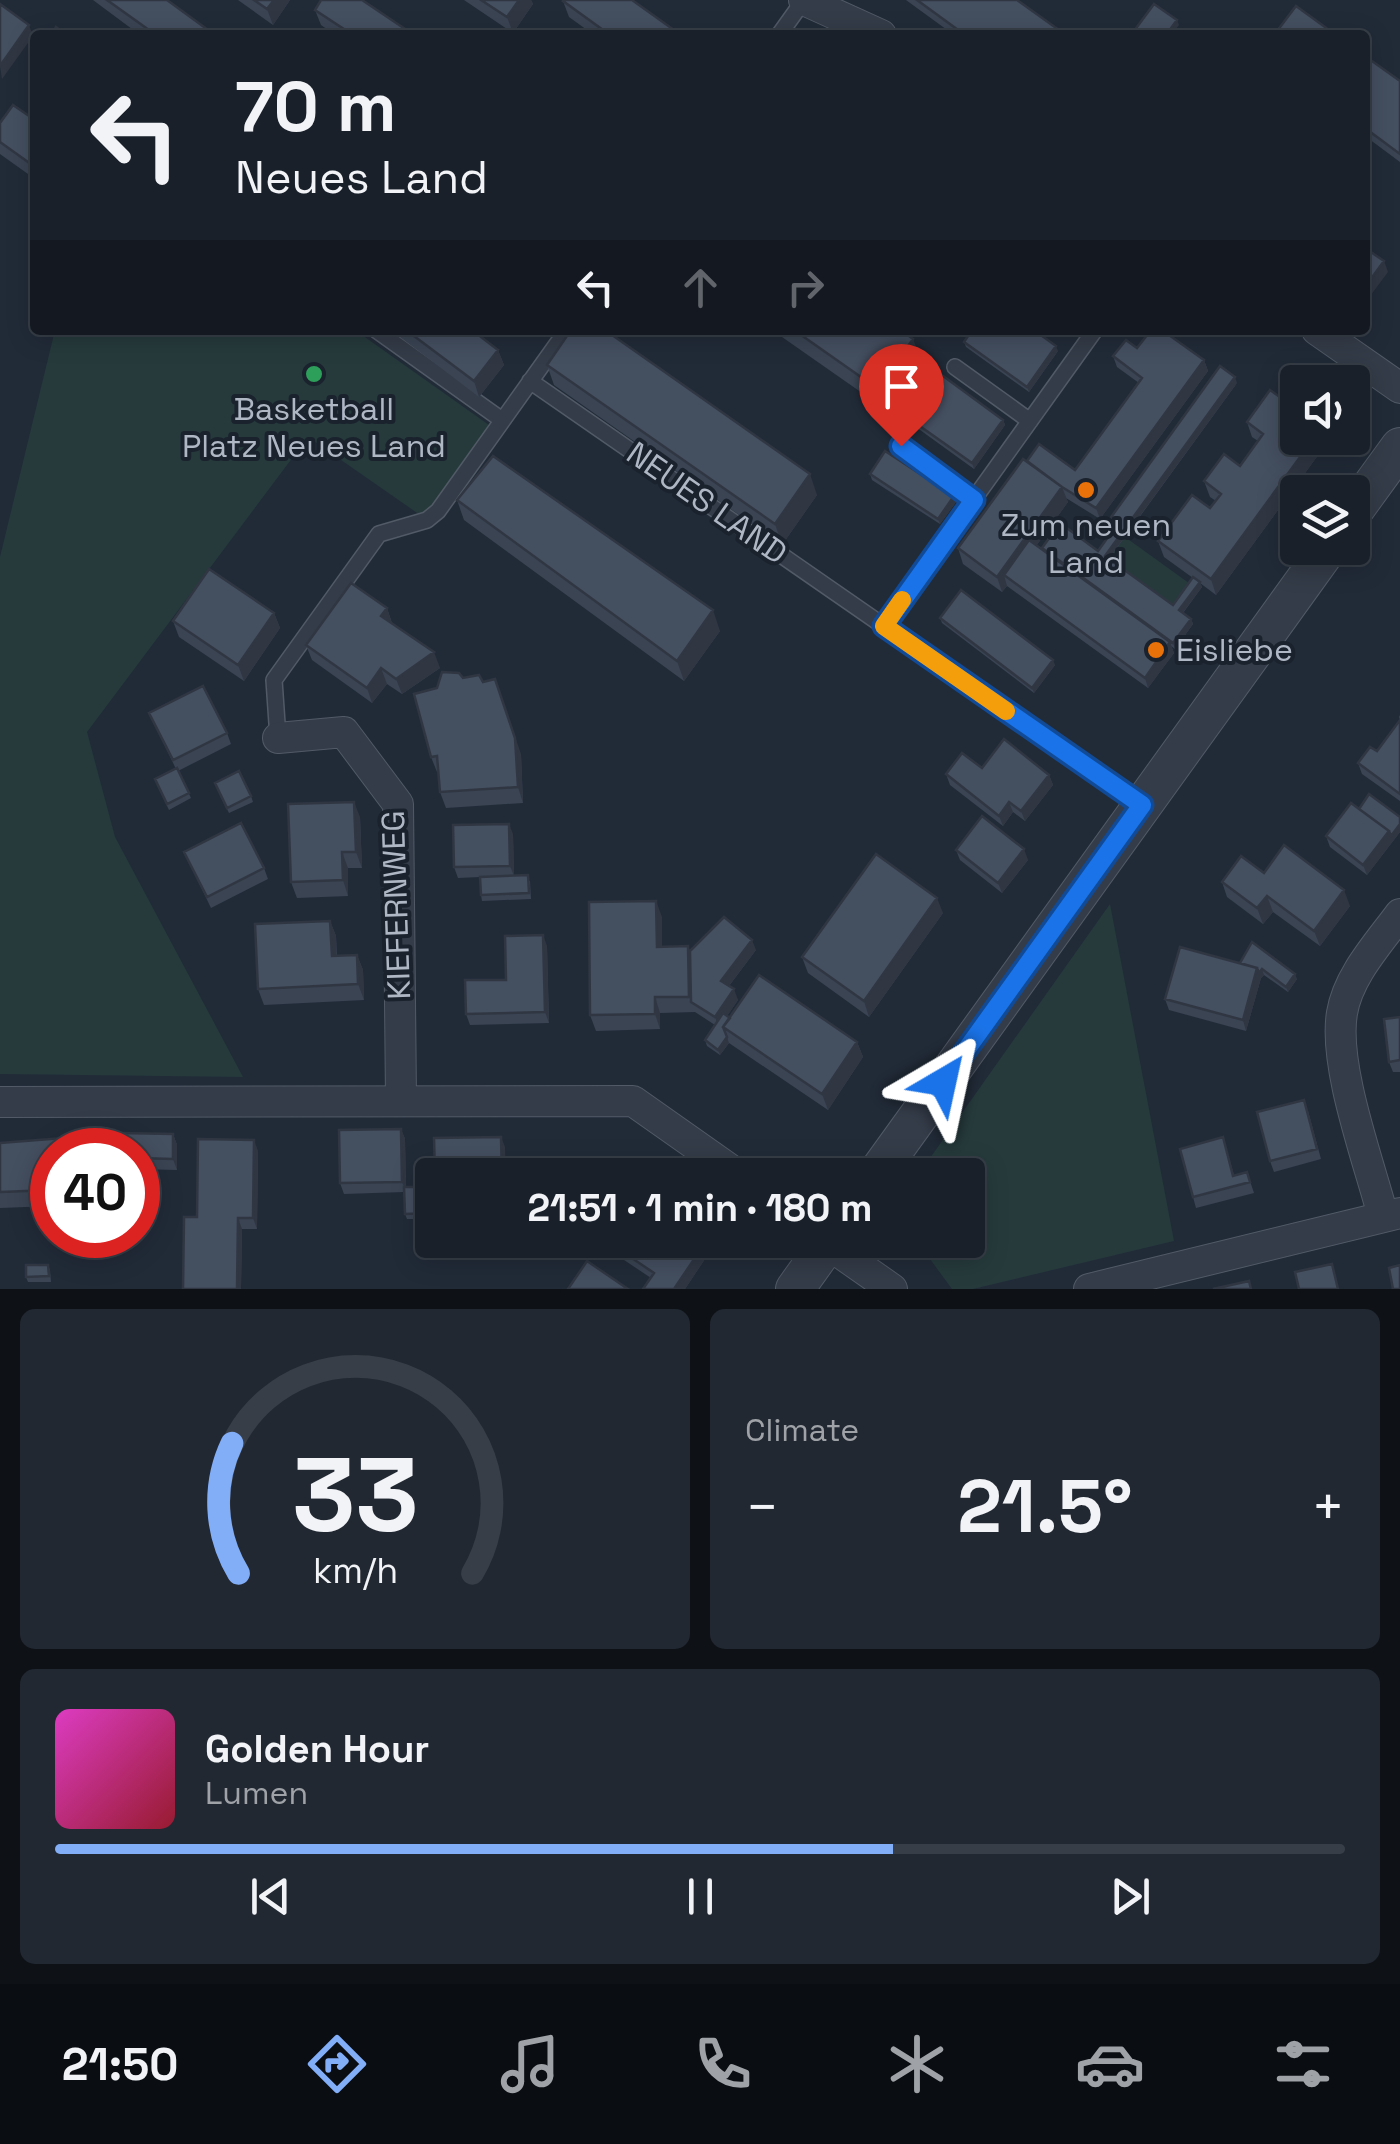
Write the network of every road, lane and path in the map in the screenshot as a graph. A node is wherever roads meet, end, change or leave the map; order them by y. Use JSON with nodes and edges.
{"nodes":[{"id":1,"x":804,"y":0,"type":"edge"},
{"id":2,"x":783,"y":30,"type":"edge"},
{"id":3,"x":871,"y":30,"type":"edge"},
{"id":4,"x":383,"y":335,"type":"edge"},
{"id":5,"x":563,"y":335,"type":"edge"},
{"id":6,"x":1085,"y":335,"type":"edge"},
{"id":7,"x":1324,"y":335,"type":"edge"},
{"id":8,"x":955,"y":366,"type":"dead end"},
{"id":9,"x":530,"y":380,"type":"junction"},
{"id":10,"x":1400,"y":388,"type":"edge"},
{"id":11,"x":502,"y":420,"type":"junction"},
{"id":12,"x":1030,"y":422,"type":"junction"},
{"id":13,"x":901,"y":446,"type":"dead end"},
{"id":14,"x":1400,"y":447,"type":"edge"},
{"id":15,"x":1370,"y":488,"type":"edge"},
{"id":16,"x":974,"y":500,"type":"junction"},
{"id":17,"x":1316,"y":565,"type":"edge"},
{"id":18,"x":884,"y":626,"type":"junction"},
{"id":19,"x":278,"y":738,"type":"joint"},
{"id":20,"x":1142,"y":805,"type":"junction"},
{"id":21,"x":1400,"y":914,"type":"edge"},
{"id":22,"x":401,"y":1099,"type":"junction"},
{"id":23,"x":0,"y":1102,"type":"edge"},
{"id":24,"x":714,"y":1158,"type":"edge"},
{"id":25,"x":888,"y":1158,"type":"edge"},
{"id":26,"x":1391,"y":1214,"type":"edge"},
{"id":27,"x":815,"y":1258,"type":"edge"},
{"id":28,"x":849,"y":1258,"type":"edge"},
{"id":29,"x":794,"y":1289,"type":"edge"},
{"id":30,"x":892,"y":1289,"type":"edge"},
{"id":31,"x":1089,"y":1289,"type":"edge"}],
"edges":[{"from":1,"to":2,"type":"lane"},
{"from":1,"to":3,"type":"street"},
{"from":4,"to":11,"type":"lane"},
{"from":5,"to":9,"type":"lane"},
{"from":6,"to":12,"type":"lane"},
{"from":7,"to":10,"type":"street"},
{"from":8,"to":12,"type":"lane"},
{"from":9,"to":11,"type":"lane"},
{"from":9,"to":18,"type":"lane","name":"NEUES LAND"},
{"from":11,"to":19,"type":"lane"},
{"from":12,"to":16,"type":"lane"},
{"from":13,"to":16,"type":"lane"},
{"from":14,"to":15,"type":"street"},
{"from":16,"to":18,"type":"lane"},
{"from":17,"to":20,"type":"street"},
{"from":18,"to":20,"type":"lane","name":"NEUES LAND"},
{"from":19,"to":22,"type":"street","name":"KIEFERNWEG"},
{"from":20,"to":25,"type":"street"},
{"from":21,"to":26,"type":"street"},
{"from":22,"to":23,"type":"street"},
{"from":22,"to":24,"type":"street"},
{"from":26,"to":31,"type":"street"},
{"from":27,"to":29,"type":"street"},
{"from":28,"to":30,"type":"street"}]}
